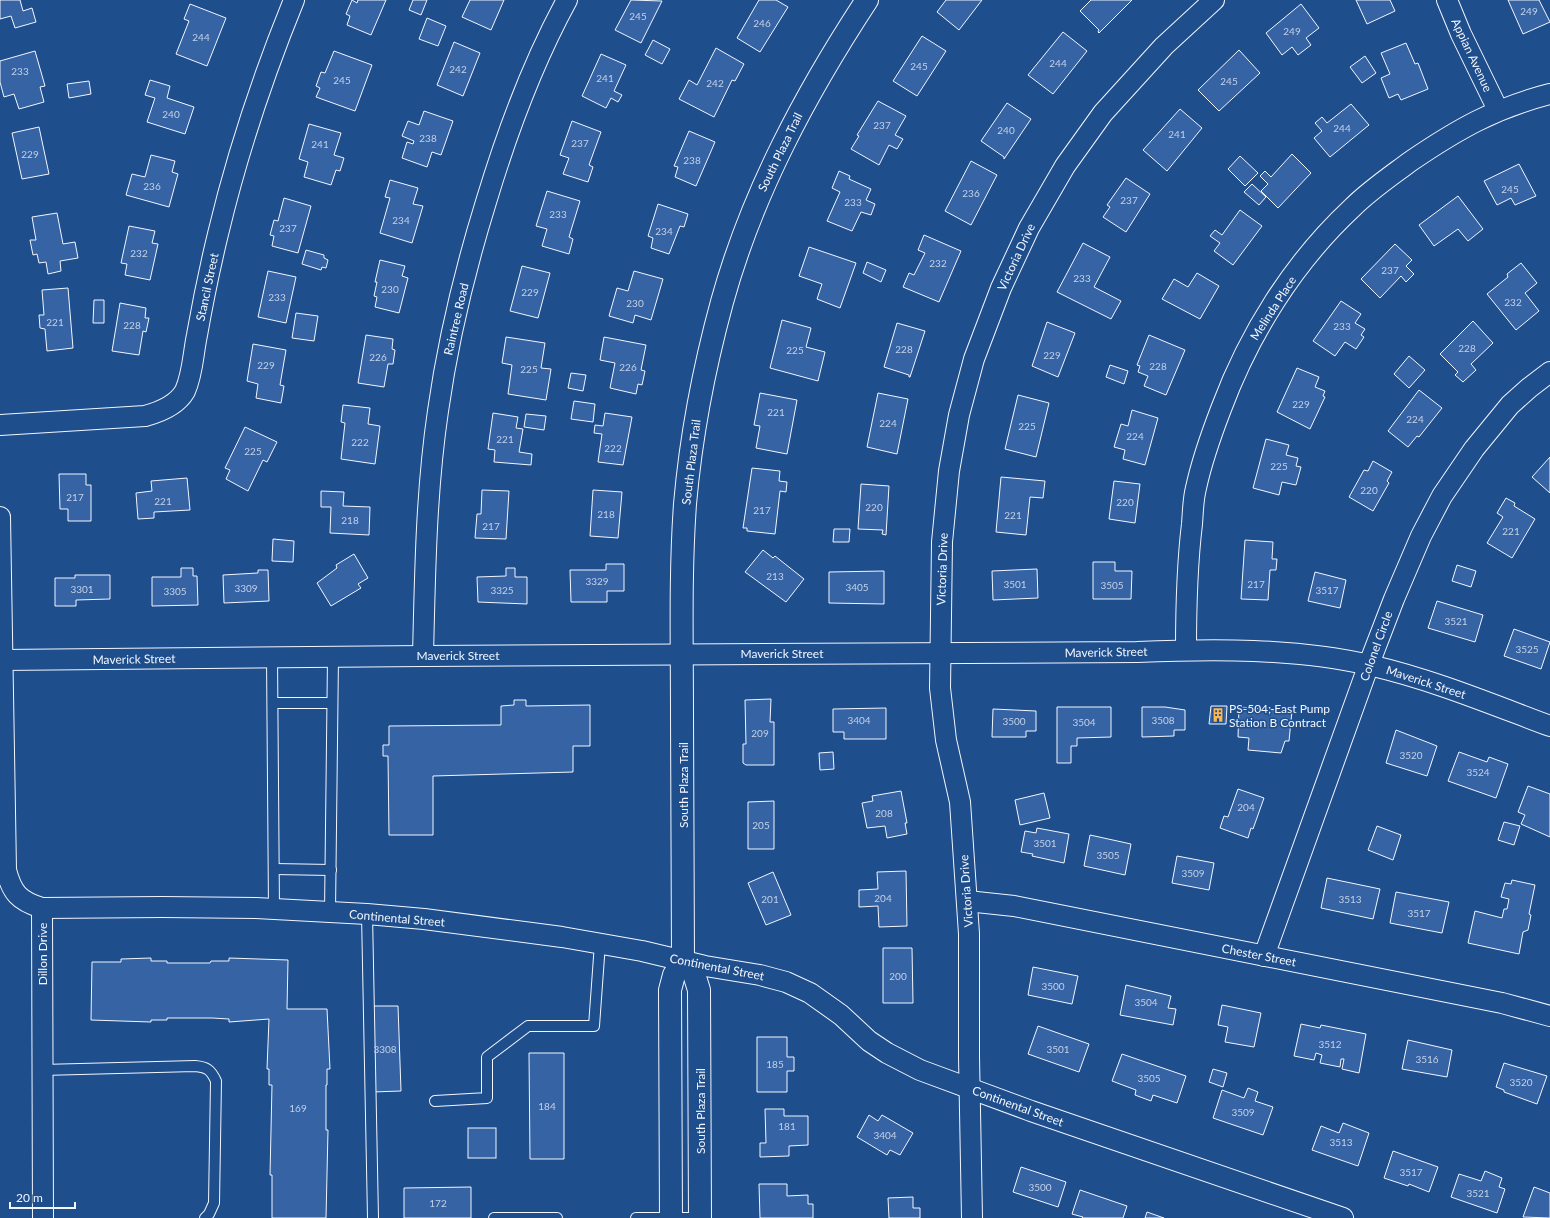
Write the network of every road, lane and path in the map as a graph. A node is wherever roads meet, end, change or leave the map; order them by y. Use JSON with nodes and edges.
{"nodes":[{"id":1,"x":294,"y":0,"type":"edge"},
{"id":2,"x":567,"y":0,"type":"edge"},
{"id":3,"x":867,"y":0,"type":"edge"},
{"id":4,"x":1214,"y":0,"type":"edge"},
{"id":5,"x":1447,"y":0,"type":"edge"},
{"id":6,"x":1550,"y":94,"type":"edge"},
{"id":7,"x":1498,"y":110,"type":"junction"},
{"id":8,"x":1550,"y":372,"type":"edge"},
{"id":9,"x":0,"y":425,"type":"edge"},
{"id":10,"x":0,"y":517,"type":"edge"},
{"id":11,"x":1186,"y":650,"type":"junction"},
{"id":12,"x":941,"y":653,"type":"junction"},
{"id":13,"x":682,"y":654,"type":"junction"},
{"id":14,"x":423,"y":656,"type":"junction"},
{"id":15,"x":272,"y":657,"type":"junction"},
{"id":16,"x":333,"y":657,"type":"junction"},
{"id":17,"x":1,"y":661,"type":"edge"},
{"id":18,"x":1369,"y":664,"type":"junction"},
{"id":19,"x":273,"y":704,"type":"junction"},
{"id":20,"x":332,"y":704,"type":"junction"},
{"id":21,"x":1550,"y":726,"type":"edge"},
{"id":22,"x":3,"y":836,"type":"edge"},
{"id":23,"x":274,"y":869,"type":"junction"},
{"id":24,"x":331,"y":870,"type":"junction"},
{"id":25,"x":967,"y":901,"type":"junction"},
{"id":26,"x":42,"y":908,"type":"junction"},
{"id":27,"x":274,"y":909,"type":"junction"},
{"id":28,"x":330,"y":912,"type":"junction"},
{"id":29,"x":367,"y":914,"type":"junction"},
{"id":30,"x":600,"y":943,"type":"junction"},
{"id":31,"x":1264,"y":956,"type":"junction"},
{"id":32,"x":683,"y":961,"type":"junction"},
{"id":33,"x":1550,"y":1016,"type":"edge"},
{"id":34,"x":42,"y":1070,"type":"junction"},
{"id":35,"x":970,"y":1088,"type":"junction"},
{"id":36,"x":436,"y":1101,"type":"dead end"},
{"id":37,"x":43,"y":1218,"type":"edge"},
{"id":38,"x":205,"y":1218,"type":"edge"},
{"id":39,"x":373,"y":1218,"type":"edge"},
{"id":40,"x":494,"y":1218,"type":"edge"},
{"id":41,"x":556,"y":1218,"type":"edge"},
{"id":42,"x":636,"y":1218,"type":"edge"},
{"id":43,"x":671,"y":1218,"type":"edge"},
{"id":44,"x":700,"y":1218,"type":"edge"},
{"id":45,"x":972,"y":1218,"type":"edge"},
{"id":46,"x":1343,"y":1218,"type":"edge"}],
"edges":[{"from":1,"to":9,"type":"street","name":"Stancil Street"},
{"from":2,"to":14,"type":"street","name":"Raintree Road"},
{"from":3,"to":13,"type":"main road","name":"South Plaza Trail"},
{"from":4,"to":12,"type":"street","name":"Victoria Drive"},
{"from":5,"to":7,"type":"street","name":"Appian Avenue"},
{"from":6,"to":7,"type":"street","name":"Melinda Place"},
{"from":7,"to":11,"type":"street","name":"Melinda Place"},
{"from":8,"to":18,"type":"street","name":"Colonel Circle"},
{"from":10,"to":17,"type":"street","name":"Dillon Drive"},
{"from":11,"to":12,"type":"street","name":"Maverick Street"},
{"from":11,"to":18,"type":"street","name":"Maverick Street"},
{"from":12,"to":13,"type":"street","name":"Maverick Street"},
{"from":12,"to":25,"type":"street","name":"Victoria Drive"},
{"from":13,"to":14,"type":"street","name":"Maverick Street"},
{"from":13,"to":32,"type":"main road","name":"South Plaza Trail"},
{"from":14,"to":16,"type":"street","name":"Maverick Street"},
{"from":15,"to":16,"type":"street","name":"Maverick Street"},
{"from":15,"to":17,"type":"street","name":"Maverick Street"},
{"from":15,"to":19,"type":"lane"},
{"from":16,"to":20,"type":"lane"},
{"from":17,"to":22,"type":"street","name":"Dillon Drive"},
{"from":18,"to":21,"type":"street","name":"Maverick Street"},
{"from":18,"to":31,"type":"street","name":"Colonel Circle"},
{"from":19,"to":20,"type":"lane"},
{"from":19,"to":23,"type":"lane"},
{"from":20,"to":24,"type":"lane"},
{"from":22,"to":26,"type":"street","name":"Dillon Drive"},
{"from":23,"to":24,"type":"lane"},
{"from":23,"to":27,"type":"lane"},
{"from":24,"to":28,"type":"lane"},
{"from":25,"to":31,"type":"street","name":"Chester Street"},
{"from":25,"to":35,"type":"street","name":"Victoria Drive"},
{"from":26,"to":27,"type":"street","name":"Continental Street"},
{"from":26,"to":34,"type":"street","name":"Dillon Drive"},
{"from":27,"to":28,"type":"street","name":"Continental Street"},
{"from":28,"to":29,"type":"street","name":"Continental Street"},
{"from":29,"to":30,"type":"street","name":"Continental Street"},
{"from":29,"to":39,"type":"lane"},
{"from":30,"to":32,"type":"street","name":"Continental Street"},
{"from":30,"to":36,"type":"lane"},
{"from":31,"to":33,"type":"street","name":"Chester Street"},
{"from":32,"to":35,"type":"street","name":"Continental Street"},
{"from":32,"to":43,"type":"main road","name":"South Plaza Trail"},
{"from":32,"to":44,"type":"main road","name":"South Plaza Trail"},
{"from":34,"to":37,"type":"street","name":"Dillon Drive"},
{"from":34,"to":38,"type":"lane"},
{"from":35,"to":45,"type":"street","name":"Victoria Drive"},
{"from":35,"to":46,"type":"street","name":"Continental Street"},
{"from":40,"to":41,"type":"lane"},
{"from":42,"to":43,"type":"lane"},
{"from":43,"to":44,"type":"lane"}]}
